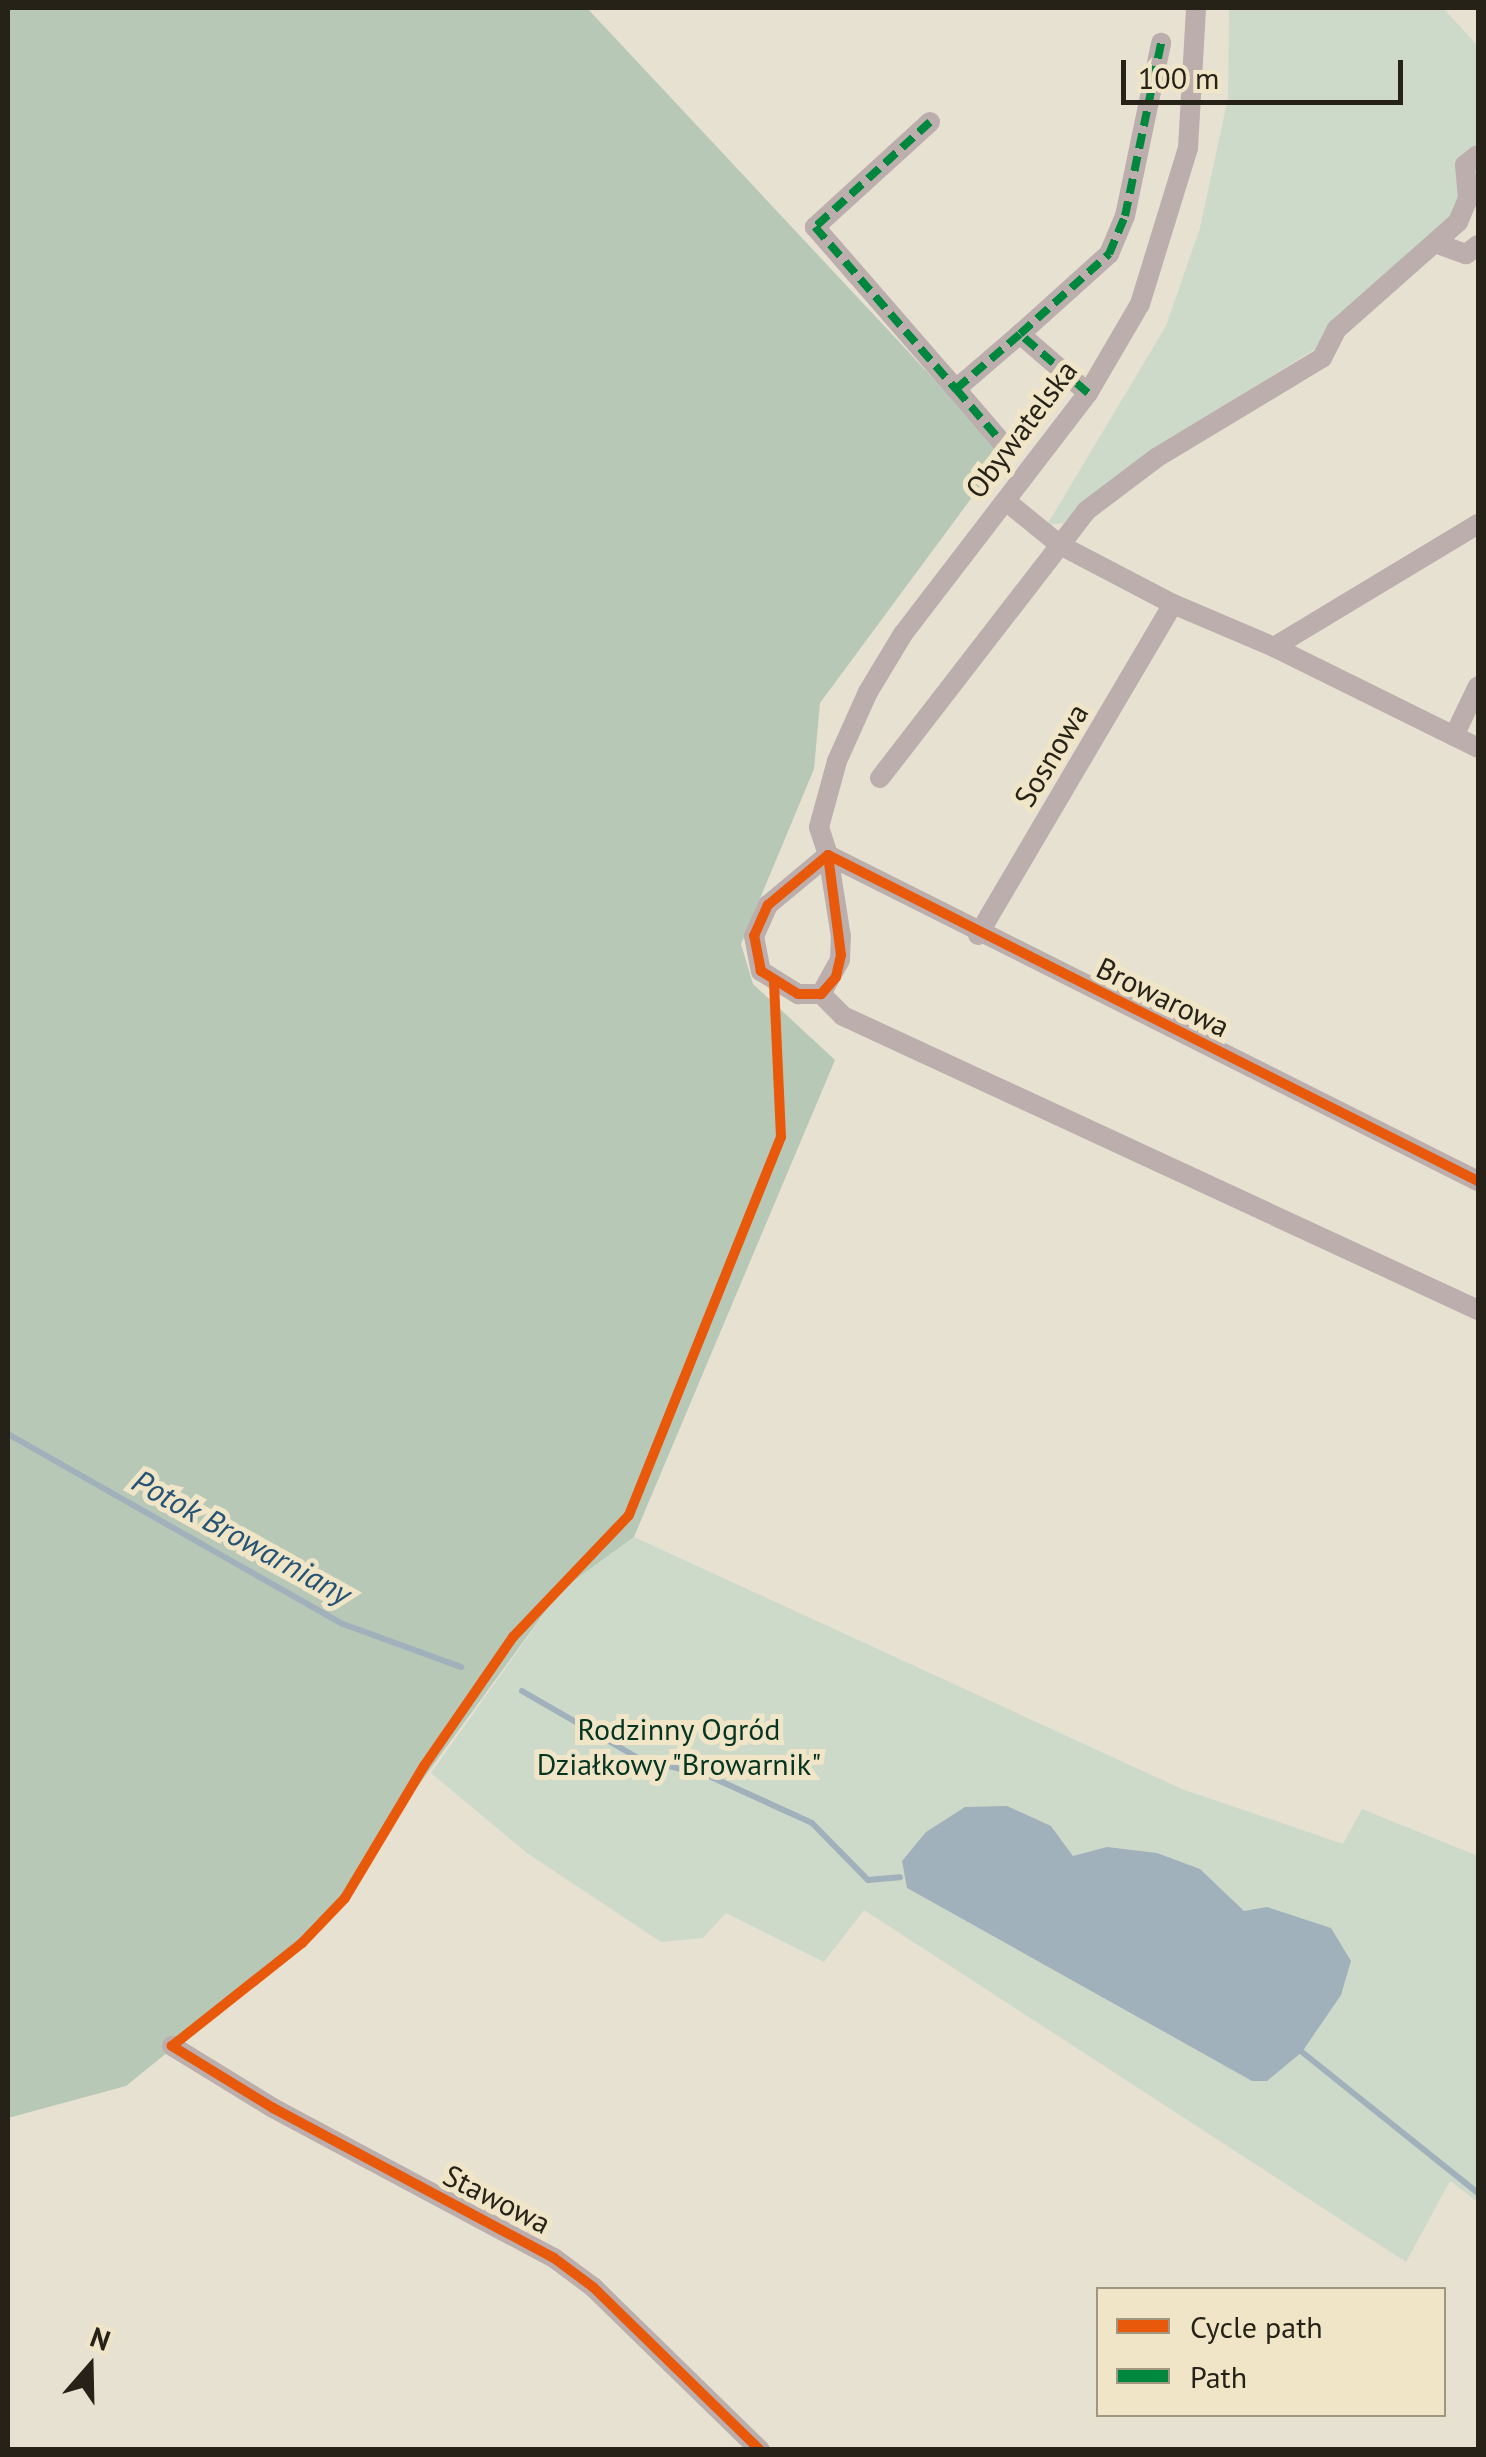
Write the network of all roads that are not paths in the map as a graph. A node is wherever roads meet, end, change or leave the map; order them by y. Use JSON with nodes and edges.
{"nodes":[{"id":1,"x":1196,"y":8,"type":"edge"},
{"id":2,"x":1161,"y":43,"type":"dead end"},
{"id":3,"x":930,"y":122,"type":"dead end"},
{"id":4,"x":1478,"y":154,"type":"edge"},
{"id":5,"x":1438,"y":244,"type":"junction"},
{"id":6,"x":1478,"y":245,"type":"edge"},
{"id":7,"x":1020,"y":334,"type":"junction"},
{"id":8,"x":956,"y":389,"type":"junction"},
{"id":9,"x":1088,"y":393,"type":"junction"},
{"id":10,"x":1004,"y":445,"type":"dead end"},
{"id":11,"x":1006,"y":500,"type":"junction"},
{"id":12,"x":1478,"y":524,"type":"edge"},
{"id":13,"x":1060,"y":545,"type":"junction"},
{"id":14,"x":1173,"y":604,"type":"junction"},
{"id":15,"x":1274,"y":647,"type":"junction"},
{"id":16,"x":1478,"y":686,"type":"edge"},
{"id":17,"x":1454,"y":736,"type":"junction"},
{"id":18,"x":1478,"y":748,"type":"edge"},
{"id":19,"x":880,"y":778,"type":"dead end"},
{"id":20,"x":828,"y":855,"type":"junction"},
{"id":21,"x":978,"y":934,"type":"junction"},
{"id":22,"x":820,"y":994,"type":"junction"},
{"id":23,"x":1478,"y":1181,"type":"edge"},
{"id":24,"x":1478,"y":1310,"type":"edge"},
{"id":25,"x":172,"y":2046,"type":"dead end"},
{"id":26,"x":760,"y":2450,"type":"edge"}],
"edges":[{"from":1,"to":9,"type":"street","name":"Obywatelska"},
{"from":2,"to":7,"type":"street"},
{"from":3,"to":8,"type":"street"},
{"from":4,"to":5,"type":"street"},
{"from":5,"to":6,"type":"street"},
{"from":5,"to":13,"type":"street"},
{"from":7,"to":8,"type":"street"},
{"from":7,"to":9,"type":"street"},
{"from":8,"to":10,"type":"street"},
{"from":9,"to":11,"type":"street","name":"Obywatelska"},
{"from":11,"to":13,"type":"street"},
{"from":11,"to":20,"type":"street","name":"Obywatelska"},
{"from":12,"to":15,"type":"street"},
{"from":13,"to":14,"type":"street"},
{"from":13,"to":19,"type":"street"},
{"from":14,"to":15,"type":"street"},
{"from":14,"to":21,"type":"street","name":"Sosnowa"},
{"from":15,"to":17,"type":"street"},
{"from":16,"to":17,"type":"street"},
{"from":17,"to":18,"type":"street"},
{"from":20,"to":21,"type":"street","name":"Browarowa"},
{"from":20,"to":22,"type":"street","name":"Obywatelska"},
{"from":20,"to":22,"type":"street"},
{"from":21,"to":23,"type":"street","name":"Browarowa"},
{"from":22,"to":24,"type":"street"},
{"from":25,"to":26,"type":"street","name":"Stawowa"}]}
